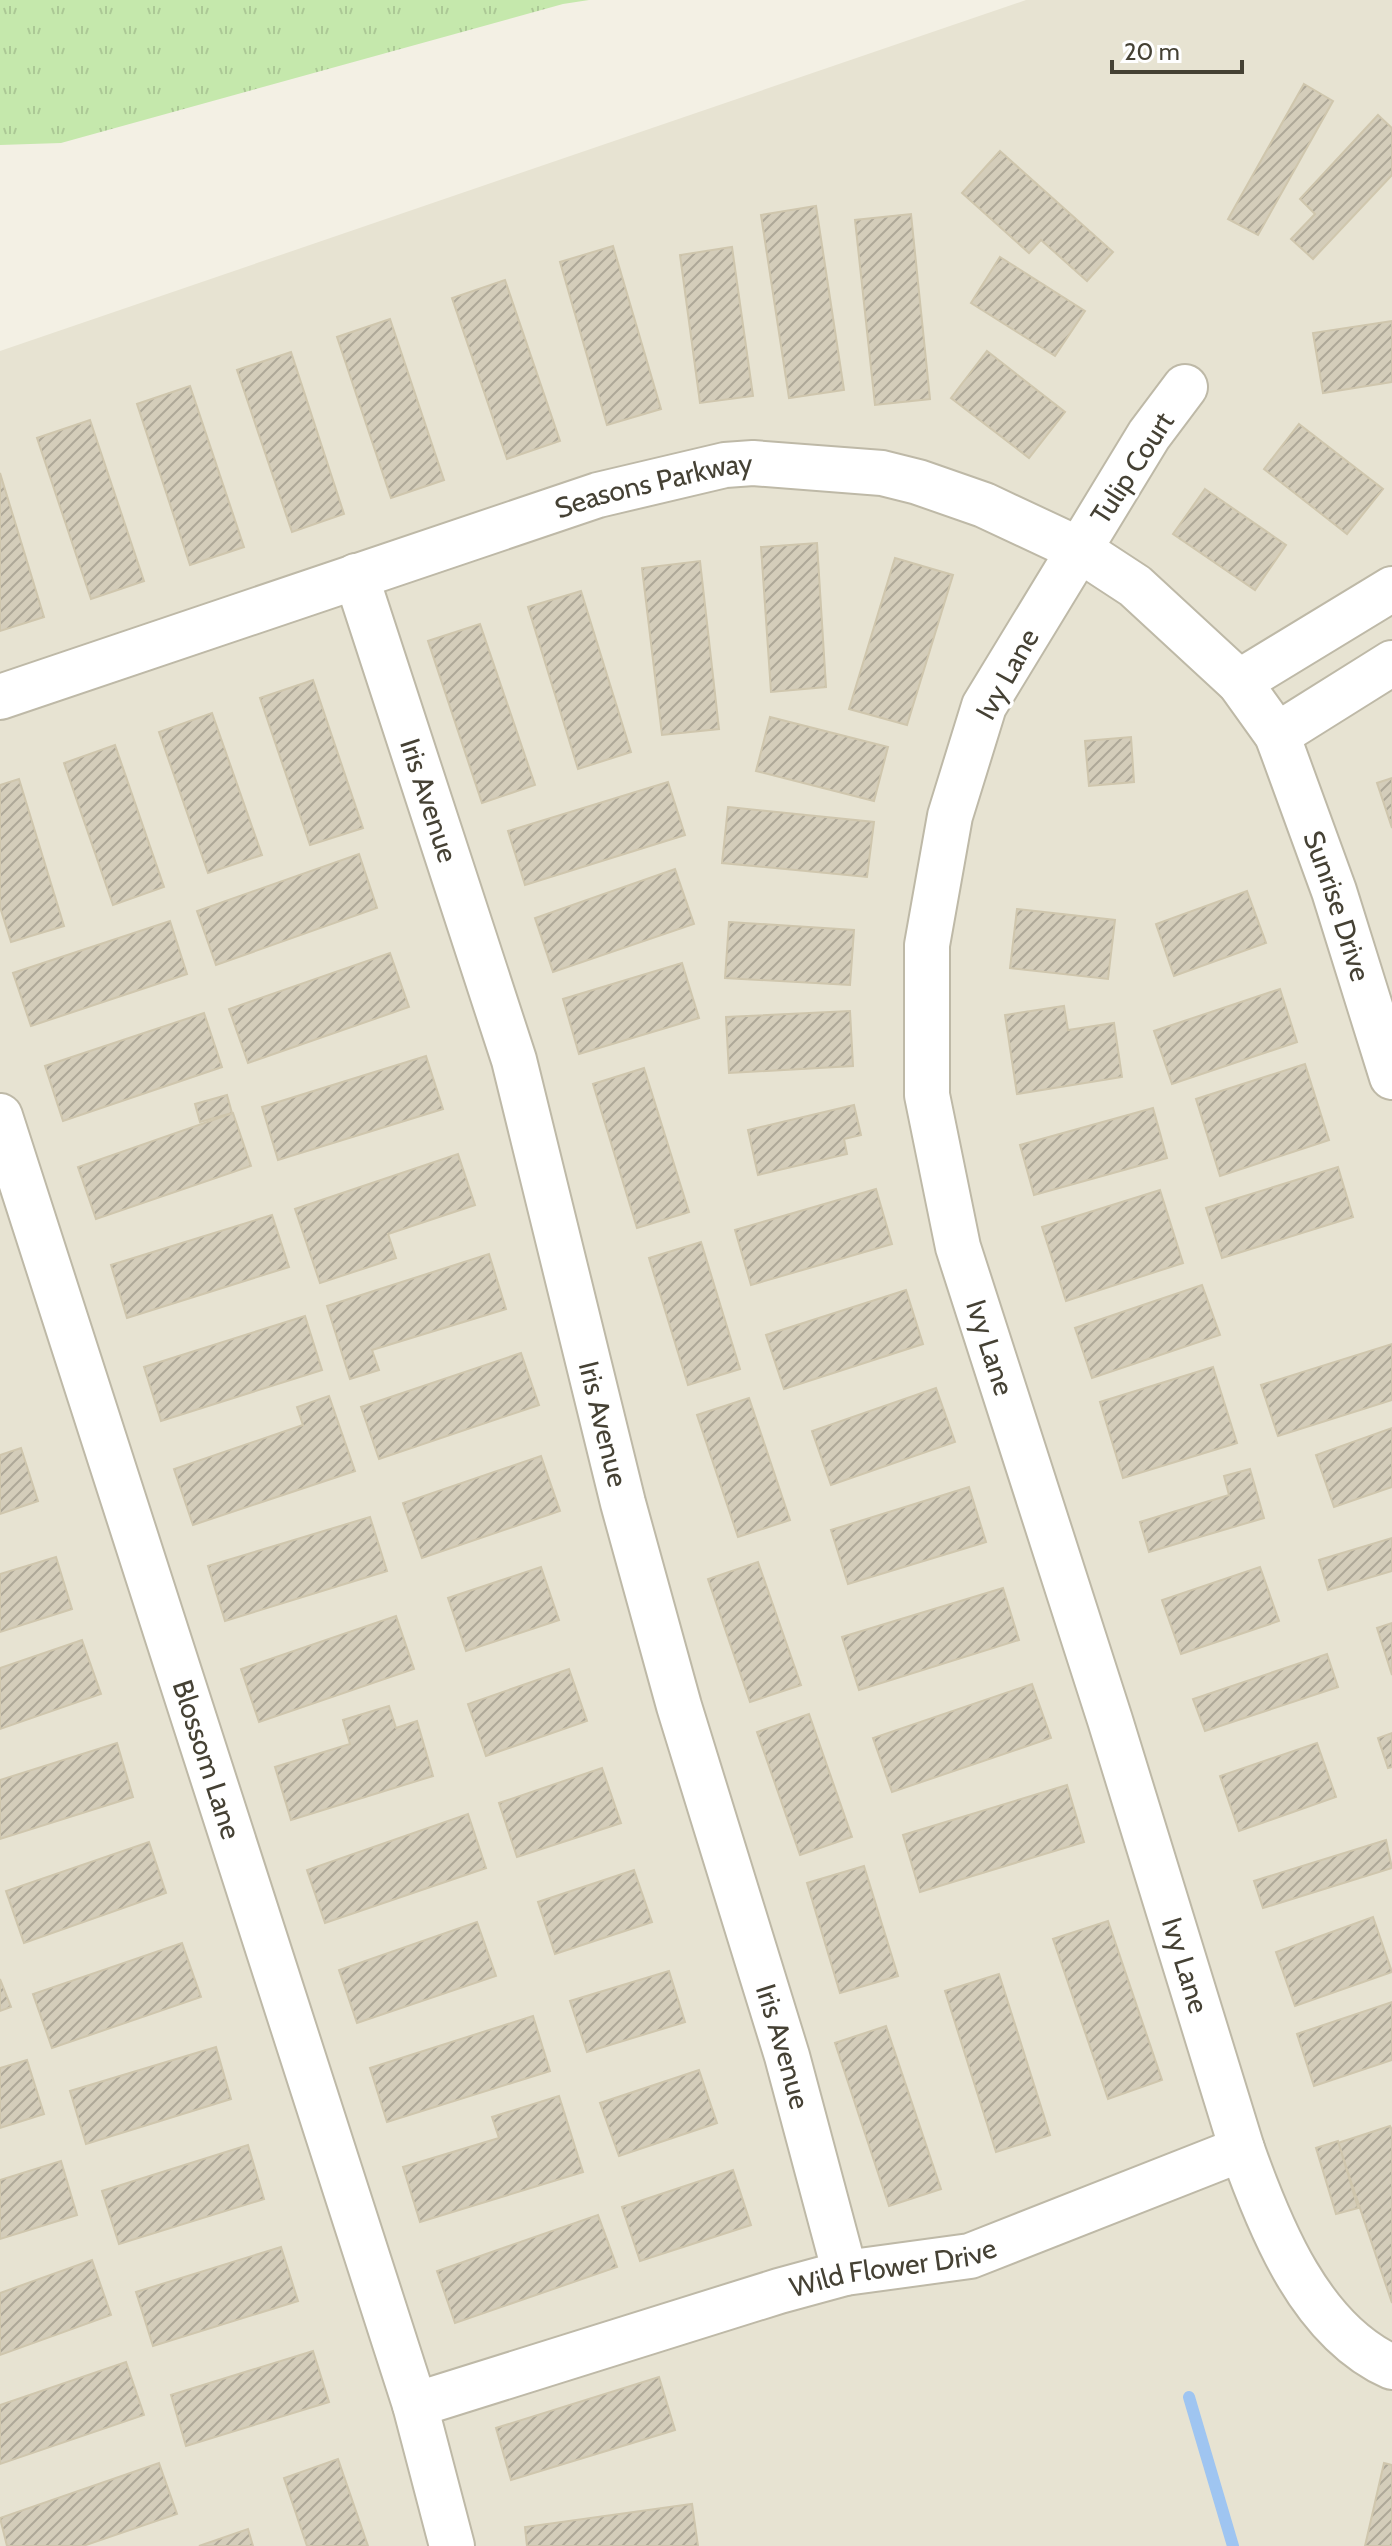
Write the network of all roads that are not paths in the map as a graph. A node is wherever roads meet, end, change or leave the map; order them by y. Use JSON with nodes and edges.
{"nodes":[{"id":1,"x":1185,"y":387,"type":"dead end"},
{"id":2,"x":1080,"y":550,"type":"junction"},
{"id":3,"x":356,"y":576,"type":"junction"},
{"id":4,"x":1392,"y":589,"type":"edge"},
{"id":5,"x":1392,"y":663,"type":"edge"},
{"id":6,"x":0,"y":697,"type":"edge"},
{"id":7,"x":1258,"y":709,"type":"junction"},
{"id":8,"x":1392,"y":1077,"type":"edge"},
{"id":9,"x":0,"y":1116,"type":"edge"},
{"id":10,"x":1242,"y":2149,"type":"junction"},
{"id":11,"x":845,"y":2273,"type":"junction"},
{"id":12,"x":1392,"y":2367,"type":"edge"},
{"id":13,"x":415,"y":2405,"type":"junction"},
{"id":14,"x":452,"y":2546,"type":"edge"}],
"edges":[{"from":1,"to":2,"type":"street","name":"Tulip Court"},
{"from":2,"to":3,"type":"street","name":"Seasons Parkway"},
{"from":2,"to":7,"type":"street","name":"Seasons Parkway"},
{"from":2,"to":10,"type":"street","name":"Ivy Lane"},
{"from":3,"to":6,"type":"street","name":"Seasons Parkway"},
{"from":3,"to":11,"type":"street","name":"Iris Avenue"},
{"from":4,"to":7,"type":"street"},
{"from":5,"to":7,"type":"street"},
{"from":7,"to":8,"type":"street","name":"Sunrise Drive"},
{"from":9,"to":13,"type":"street","name":"Blossom Lane"},
{"from":10,"to":11,"type":"street","name":"Wild Flower Drive"},
{"from":10,"to":12,"type":"street"},
{"from":11,"to":13,"type":"street","name":"Wild Flower Drive"},
{"from":13,"to":14,"type":"street"}]}
